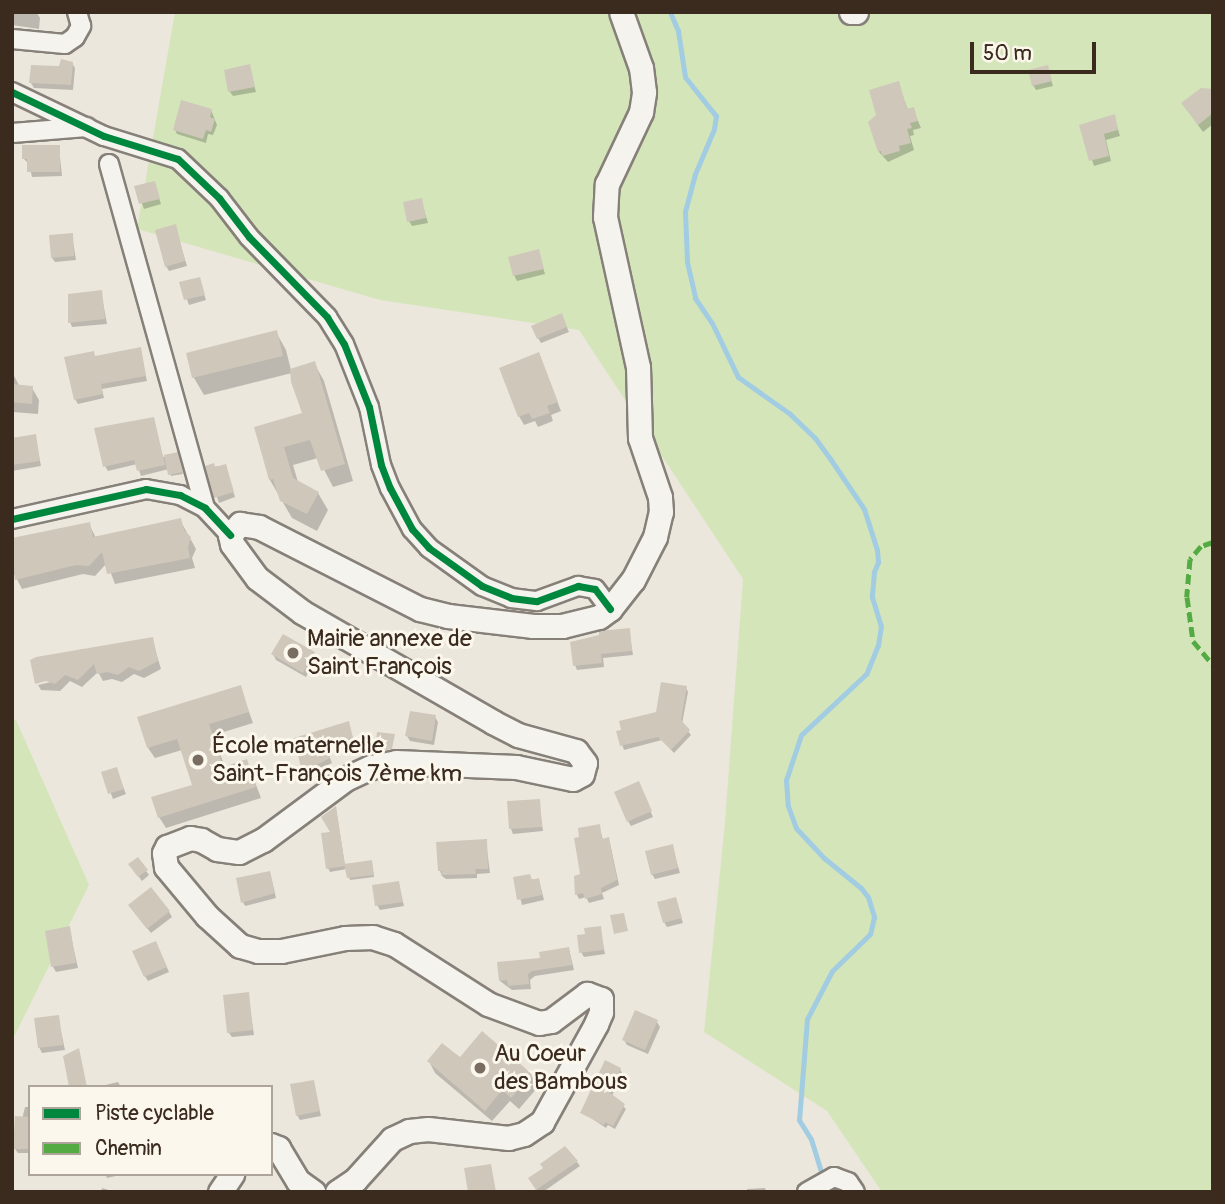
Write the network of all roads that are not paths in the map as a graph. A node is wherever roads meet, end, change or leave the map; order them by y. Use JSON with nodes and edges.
{"nodes":[{"id":1,"x":77,"y":12,"type":"edge"},
{"id":2,"x":621,"y":12,"type":"edge"},
{"id":3,"x":12,"y":39,"type":"edge"},
{"id":4,"x":12,"y":92,"type":"edge"},
{"id":5,"x":87,"y":127,"type":"junction"},
{"id":6,"x":12,"y":133,"type":"edge"},
{"id":7,"x":109,"y":164,"type":"dead end"},
{"id":8,"x":205,"y":508,"type":"junction"},
{"id":9,"x":12,"y":519,"type":"edge"},
{"id":10,"x":230,"y":535,"type":"junction"},
{"id":11,"x":610,"y":609,"type":"junction"},
{"id":12,"x":273,"y":1146,"type":"edge"},
{"id":13,"x":231,"y":1176,"type":"edge"},
{"id":14,"x":820,"y":1184,"type":"edge"},
{"id":15,"x":220,"y":1192,"type":"edge"},
{"id":16,"x":313,"y":1192,"type":"edge"},
{"id":17,"x":337,"y":1192,"type":"edge"},
{"id":18,"x":855,"y":1192,"type":"edge"}],
"edges":[{"from":1,"to":3,"type":"street"},
{"from":2,"to":11,"type":"main road"},
{"from":4,"to":5,"type":"street"},
{"from":5,"to":6,"type":"street"},
{"from":5,"to":11,"type":"street"},
{"from":7,"to":8,"type":"street"},
{"from":8,"to":9,"type":"street"},
{"from":8,"to":10,"type":"street"},
{"from":10,"to":11,"type":"main road"},
{"from":10,"to":17,"type":"main road"},
{"from":12,"to":16,"type":"main road"},
{"from":13,"to":15,"type":"main road"},
{"from":14,"to":18,"type":"street"}]}
